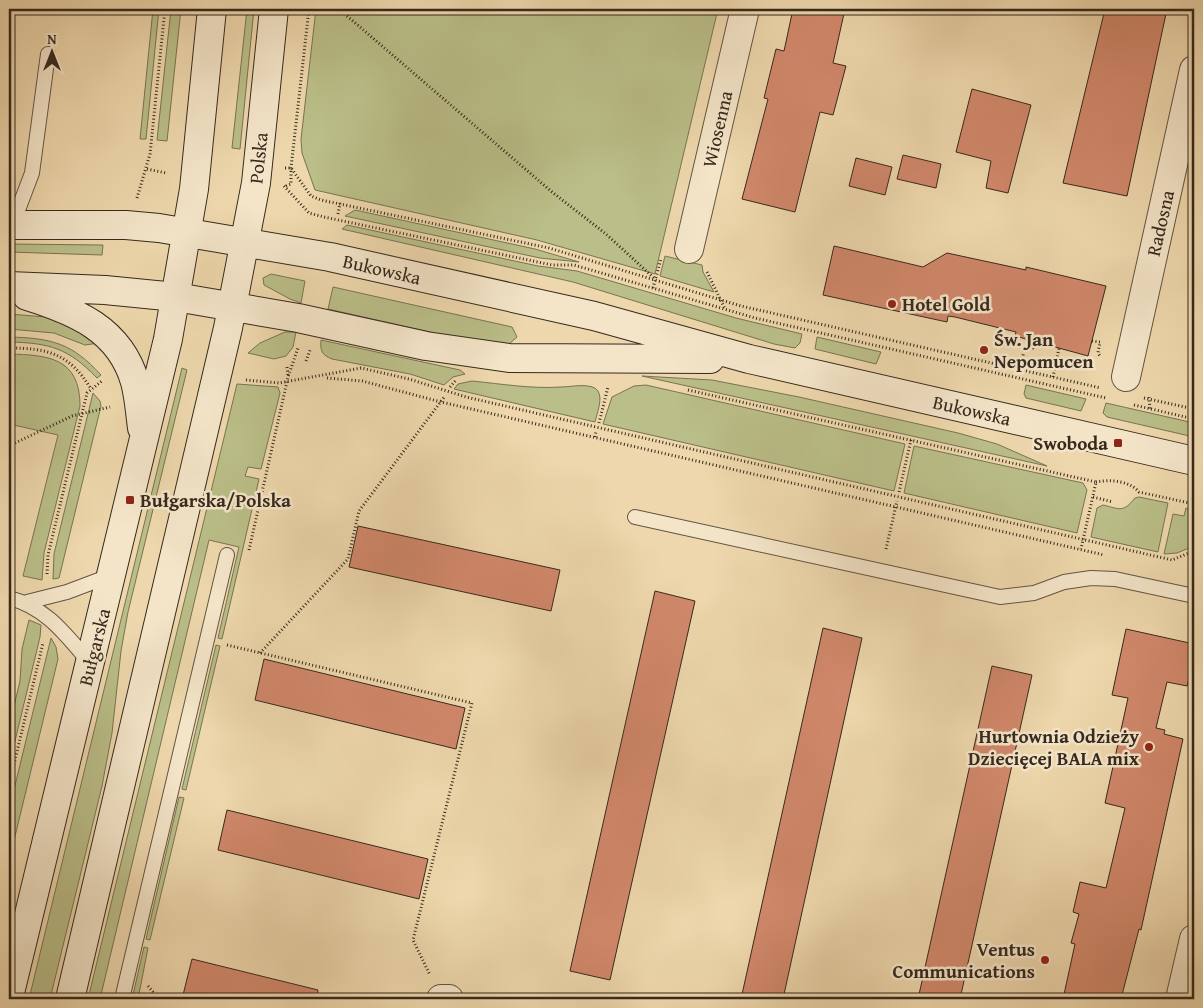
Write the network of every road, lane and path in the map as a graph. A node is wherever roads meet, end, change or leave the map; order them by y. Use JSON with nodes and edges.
{"nodes":[{"id":1,"x":165,"y":9,"type":"edge"},
{"id":2,"x":212,"y":9,"type":"edge"},
{"id":3,"x":274,"y":9,"type":"edge"},
{"id":4,"x":309,"y":9,"type":"edge"},
{"id":5,"x":339,"y":9,"type":"edge"},
{"id":6,"x":745,"y":9,"type":"edge"},
{"id":7,"x":48,"y":54,"type":"dead end"},
{"id":8,"x":1194,"y":70,"type":"edge"},
{"id":9,"x":283,"y":168,"type":"dead end"},
{"id":10,"x":291,"y":168,"type":"junction"},
{"id":11,"x":147,"y":169,"type":"junction"},
{"id":12,"x":162,"y":173,"type":"dead end"},
{"id":13,"x":280,"y":184,"type":"dead end"},
{"id":14,"x":286,"y":186,"type":"junction"},
{"id":15,"x":340,"y":203,"type":"junction"},
{"id":16,"x":12,"y":214,"type":"edge"},
{"id":17,"x":338,"y":214,"type":"dead end"},
{"id":18,"x":139,"y":226,"type":"junction"},
{"id":19,"x":186,"y":232,"type":"junction"},
{"id":20,"x":246,"y":242,"type":"junction"},
{"id":21,"x":689,"y":249,"type":"dead end"},
{"id":22,"x":656,"y":280,"type":"junction"},
{"id":23,"x":9,"y":286,"type":"edge"},
{"id":24,"x":9,"y":290,"type":"edge"},
{"id":25,"x":176,"y":297,"type":"junction"},
{"id":26,"x":233,"y":306,"type":"junction"},
{"id":27,"x":300,"y":341,"type":"dead end"},
{"id":28,"x":1092,"y":341,"type":"dead end"},
{"id":29,"x":1026,"y":342,"type":"dead end"},
{"id":30,"x":9,"y":348,"type":"edge"},
{"id":31,"x":1059,"y":348,"type":"dead end"},
{"id":32,"x":1098,"y":353,"type":"dead end"},
{"id":33,"x":749,"y":359,"type":"junction"},
{"id":34,"x":287,"y":367,"type":"dead end"},
{"id":35,"x":1020,"y":369,"type":"junction"},
{"id":36,"x":1053,"y":377,"type":"junction"},
{"id":37,"x":327,"y":378,"type":"dead end"},
{"id":38,"x":464,"y":378,"type":"dead end"},
{"id":39,"x":240,"y":379,"type":"dead end"},
{"id":40,"x":288,"y":379,"type":"junction"},
{"id":41,"x":610,"y":379,"type":"dead end"},
{"id":42,"x":450,"y":387,"type":"dead end"},
{"id":43,"x":678,"y":388,"type":"dead end"},
{"id":44,"x":1124,"y":388,"type":"junction"},
{"id":45,"x":445,"y":396,"type":"dead end"},
{"id":46,"x":1111,"y":399,"type":"dead end"},
{"id":47,"x":442,"y":402,"type":"junction"},
{"id":48,"x":1128,"y":403,"type":"dead end"},
{"id":49,"x":110,"y":407,"type":"dead end"},
{"id":50,"x":1194,"y":409,"type":"edge"},
{"id":51,"x":83,"y":413,"type":"junction"},
{"id":52,"x":1194,"y":419,"type":"edge"},
{"id":53,"x":599,"y":422,"type":"dead end"},
{"id":54,"x":596,"y":432,"type":"dead end"},
{"id":55,"x":595,"y":437,"type":"junction"},
{"id":56,"x":911,"y":440,"type":"junction"},
{"id":57,"x":144,"y":442,"type":"junction"},
{"id":58,"x":15,"y":443,"type":"dead end"},
{"id":59,"x":1194,"y":461,"type":"edge"},
{"id":60,"x":1096,"y":482,"type":"junction"},
{"id":61,"x":899,"y":492,"type":"dead end"},
{"id":62,"x":1093,"y":497,"type":"junction"},
{"id":63,"x":897,"y":501,"type":"dead end"},
{"id":64,"x":1113,"y":502,"type":"dead end"},
{"id":65,"x":1194,"y":504,"type":"edge"},
{"id":66,"x":895,"y":506,"type":"junction"},
{"id":67,"x":635,"y":517,"type":"dead end"},
{"id":68,"x":1083,"y":540,"type":"junction"},
{"id":69,"x":1081,"y":549,"type":"junction"},
{"id":70,"x":1194,"y":551,"type":"edge"},
{"id":71,"x":227,"y":555,"type":"dead end"},
{"id":72,"x":1108,"y":556,"type":"dead end"},
{"id":73,"x":884,"y":557,"type":"dead end"},
{"id":74,"x":112,"y":575,"type":"junction"},
{"id":75,"x":47,"y":578,"type":"dead end"},
{"id":76,"x":1194,"y":596,"type":"edge"},
{"id":77,"x":9,"y":598,"type":"edge"},
{"id":78,"x":27,"y":602,"type":"junction"},
{"id":79,"x":44,"y":638,"type":"dead end"},
{"id":80,"x":208,"y":640,"type":"junction"},
{"id":81,"x":260,"y":653,"type":"junction"},
{"id":82,"x":90,"y":664,"type":"junction"},
{"id":83,"x":9,"y":785,"type":"edge"},
{"id":84,"x":1194,"y":938,"type":"edge"},
{"id":85,"x":147,"y":985,"type":"dead end"},
{"id":86,"x":9,"y":997,"type":"edge"},
{"id":87,"x":70,"y":999,"type":"edge"},
{"id":88,"x":122,"y":999,"type":"edge"},
{"id":89,"x":159,"y":999,"type":"edge"},
{"id":90,"x":444,"y":999,"type":"edge"},
{"id":91,"x":1180,"y":999,"type":"edge"}],
"edges":[{"from":1,"to":11,"type":"path"},
{"from":2,"to":19,"type":"street"},
{"from":3,"to":20,"type":"street","name":"Polska"},
{"from":4,"to":10,"type":"path"},
{"from":5,"to":22,"type":"path"},
{"from":6,"to":21,"type":"street","name":"Wiosenna"},
{"from":7,"to":16,"type":"lane"},
{"from":8,"to":44,"type":"street","name":"Radosna"},
{"from":9,"to":10,"type":"path"},
{"from":10,"to":14,"type":"path"},
{"from":10,"to":15,"type":"path"},
{"from":11,"to":12,"type":"path"},
{"from":11,"to":18,"type":"path"},
{"from":13,"to":14,"type":"path"},
{"from":14,"to":46,"type":"path"},
{"from":15,"to":17,"type":"path"},
{"from":15,"to":22,"type":"path"},
{"from":16,"to":18,"type":"street","name":"Bukowska"},
{"from":18,"to":19,"type":"street","name":"Bukowska"},
{"from":19,"to":20,"type":"street","name":"Bukowska"},
{"from":19,"to":25,"type":"street"},
{"from":20,"to":26,"type":"street","name":"Polska"},
{"from":20,"to":33,"type":"street","name":"Bukowska"},
{"from":22,"to":35,"type":"path"},
{"from":23,"to":25,"type":"street","name":"Bukowska"},
{"from":24,"to":57,"type":"street"},
{"from":25,"to":26,"type":"street","name":"Bukowska"},
{"from":25,"to":57,"type":"street","name":"Bułgarska"},
{"from":26,"to":33,"type":"street","name":"Bukowska"},
{"from":26,"to":87,"type":"street"},
{"from":27,"to":40,"type":"path"},
{"from":28,"to":32,"type":"path"},
{"from":29,"to":35,"type":"path"},
{"from":30,"to":51,"type":"path"},
{"from":31,"to":36,"type":"path"},
{"from":33,"to":59,"type":"street","name":"Bukowska"},
{"from":34,"to":40,"type":"path"},
{"from":35,"to":36,"type":"path"},
{"from":36,"to":44,"type":"path"},
{"from":37,"to":47,"type":"path"},
{"from":38,"to":42,"type":"path"},
{"from":39,"to":40,"type":"path"},
{"from":40,"to":68,"type":"path"},
{"from":41,"to":53,"type":"path"},
{"from":43,"to":56,"type":"path"},
{"from":44,"to":50,"type":"path"},
{"from":45,"to":47,"type":"path"},
{"from":47,"to":55,"type":"path"},
{"from":47,"to":81,"type":"path"},
{"from":48,"to":52,"type":"path"},
{"from":49,"to":51,"type":"path"},
{"from":51,"to":58,"type":"path"},
{"from":51,"to":75,"type":"path"},
{"from":54,"to":55,"type":"path"},
{"from":55,"to":66,"type":"path"},
{"from":56,"to":60,"type":"path"},
{"from":56,"to":61,"type":"path"},
{"from":57,"to":74,"type":"street","name":"Bułgarska"},
{"from":60,"to":62,"type":"path"},
{"from":60,"to":65,"type":"path"},
{"from":62,"to":64,"type":"path"},
{"from":62,"to":68,"type":"path"},
{"from":63,"to":66,"type":"path"},
{"from":66,"to":69,"type":"path"},
{"from":66,"to":73,"type":"path"},
{"from":67,"to":76,"type":"lane"},
{"from":68,"to":69,"type":"path"},
{"from":68,"to":70,"type":"path"},
{"from":69,"to":72,"type":"path"},
{"from":71,"to":80,"type":"lane"},
{"from":74,"to":78,"type":"lane"},
{"from":74,"to":82,"type":"street","name":"Bułgarska"},
{"from":77,"to":78,"type":"lane"},
{"from":78,"to":82,"type":"lane"},
{"from":79,"to":83,"type":"path"},
{"from":80,"to":81,"type":"path"},
{"from":80,"to":88,"type":"lane"},
{"from":81,"to":90,"type":"path"},
{"from":82,"to":86,"type":"street","name":"Bułgarska"},
{"from":84,"to":91,"type":"street"},
{"from":85,"to":89,"type":"path"}]}
